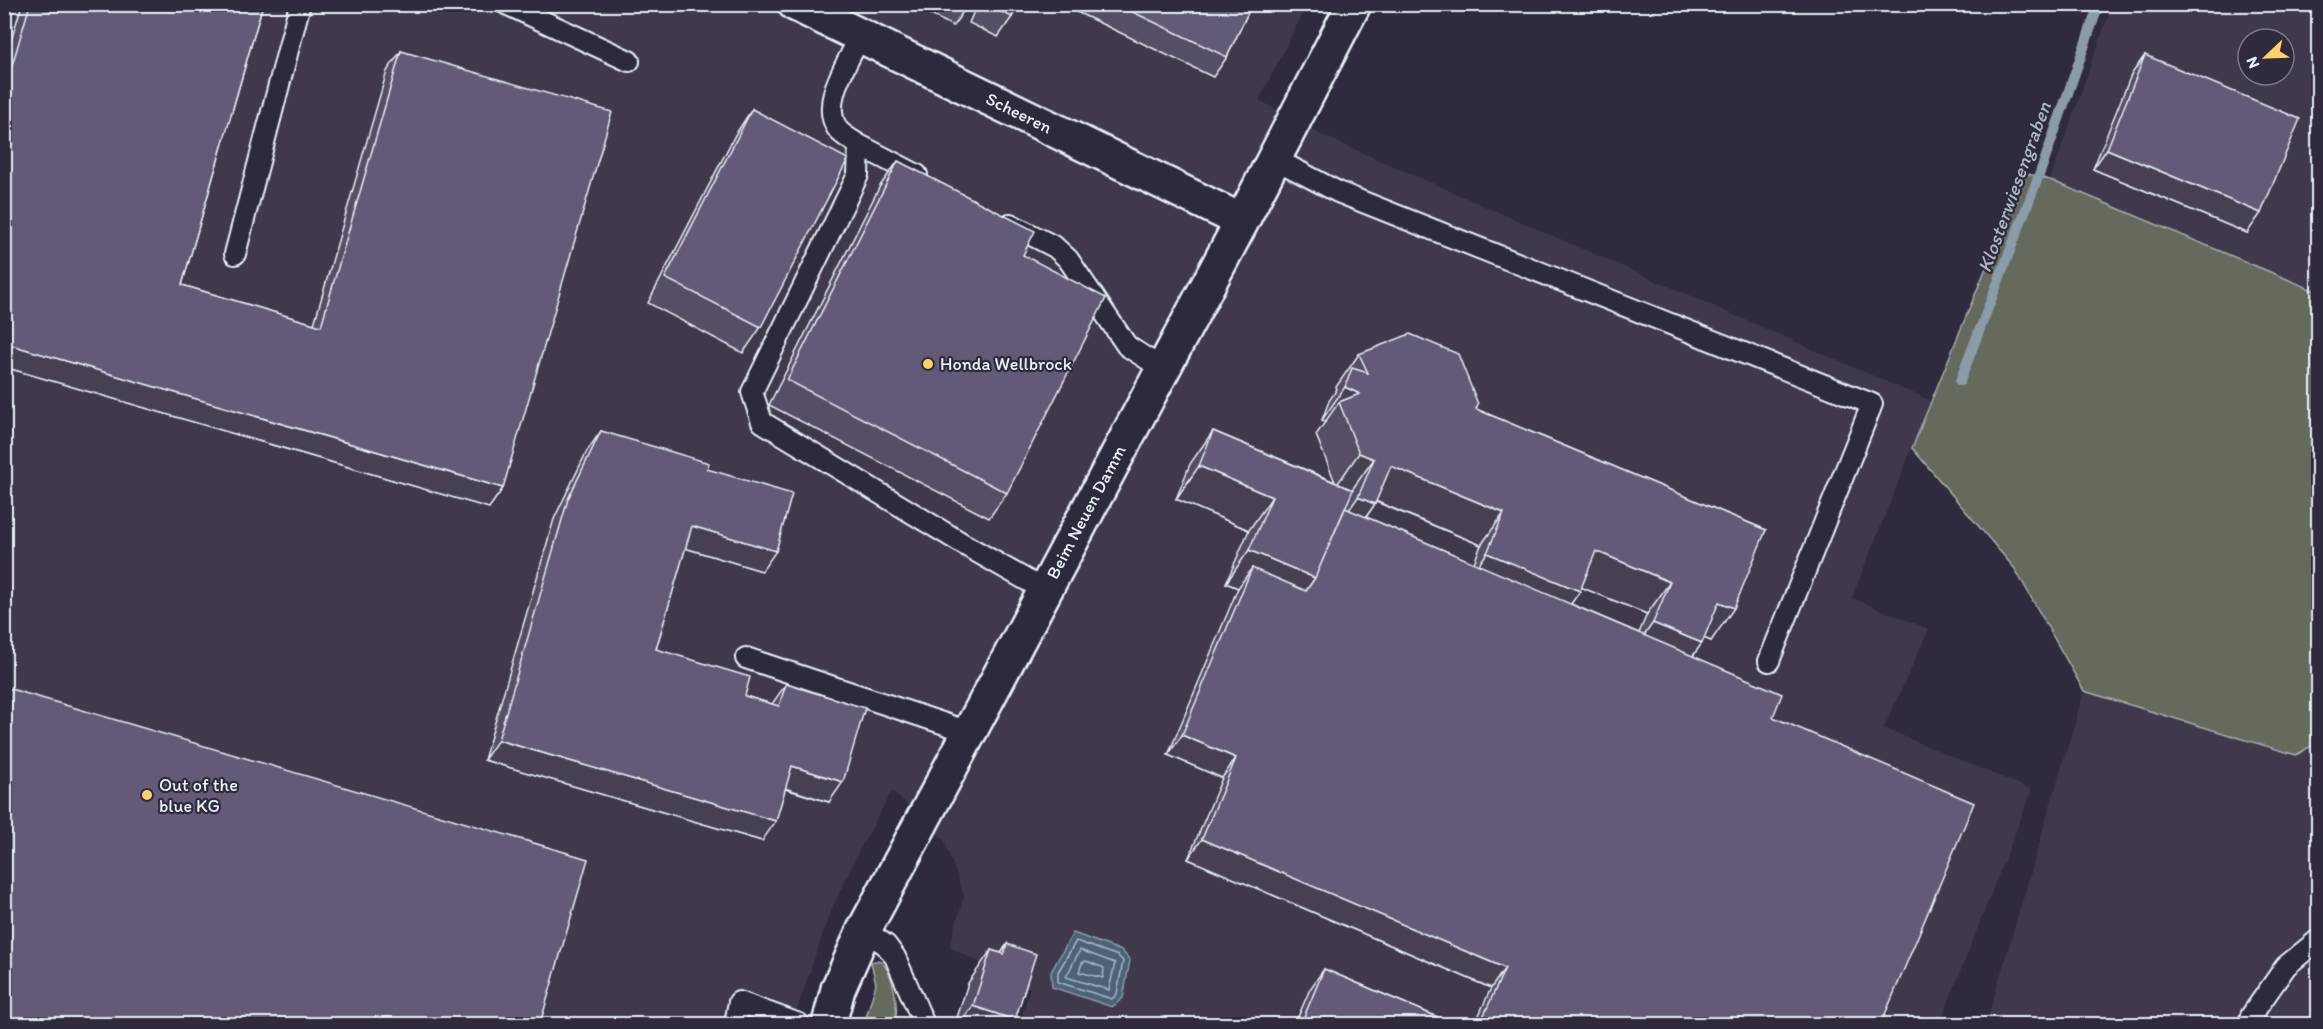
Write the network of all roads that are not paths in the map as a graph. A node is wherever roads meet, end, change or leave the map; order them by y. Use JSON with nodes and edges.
{"nodes":[{"id":1,"x":300,"y":4,"type":"edge"},
{"id":2,"x":506,"y":4,"type":"edge"},
{"id":3,"x":795,"y":4,"type":"edge"},
{"id":4,"x":1354,"y":4,"type":"edge"},
{"id":5,"x":860,"y":36,"type":"junction"},
{"id":6,"x":629,"y":62,"type":"dead end"},
{"id":7,"x":859,"y":145,"type":"junction"},
{"id":8,"x":1275,"y":159,"type":"junction"},
{"id":9,"x":931,"y":183,"type":"edge"},
{"id":10,"x":993,"y":215,"type":"edge"},
{"id":11,"x":1242,"y":221,"type":"junction"},
{"id":12,"x":235,"y":254,"type":"dead end"},
{"id":13,"x":1163,"y":369,"type":"junction"},
{"id":14,"x":1044,"y":590,"type":"junction"},
{"id":15,"x":746,"y":658,"type":"dead end"},
{"id":16,"x":1769,"y":661,"type":"dead end"},
{"id":17,"x":969,"y":732,"type":"junction"},
{"id":18,"x":864,"y":930,"type":"junction"},
{"id":19,"x":2319,"y":940,"type":"edge"},
{"id":20,"x":735,"y":1024,"type":"edge"},
{"id":21,"x":799,"y":1024,"type":"edge"},
{"id":22,"x":829,"y":1024,"type":"edge"},
{"id":23,"x":924,"y":1024,"type":"edge"},
{"id":24,"x":2249,"y":1024,"type":"edge"}],
"edges":[{"from":1,"to":12,"type":"lane"},
{"from":2,"to":6,"type":"lane"},
{"from":3,"to":5,"type":"street","name":"Scheeren"},
{"from":4,"to":8,"type":"street","name":"Beim Neuen Damm"},
{"from":5,"to":7,"type":"lane"},
{"from":5,"to":11,"type":"street","name":"Scheeren"},
{"from":7,"to":9,"type":"lane"},
{"from":7,"to":14,"type":"lane"},
{"from":8,"to":11,"type":"street","name":"Beim Neuen Damm"},
{"from":8,"to":16,"type":"lane"},
{"from":10,"to":13,"type":"lane"},
{"from":11,"to":13,"type":"street","name":"Beim Neuen Damm"},
{"from":13,"to":14,"type":"street","name":"Beim Neuen Damm"},
{"from":14,"to":17,"type":"street","name":"Beim Neuen Damm"},
{"from":15,"to":17,"type":"lane"},
{"from":17,"to":18,"type":"street","name":"Beim Neuen Damm"},
{"from":18,"to":22,"type":"street","name":"Beim Neuen Damm"},
{"from":18,"to":23,"type":"lane"},
{"from":19,"to":24,"type":"lane"},
{"from":20,"to":21,"type":"lane"}]}
